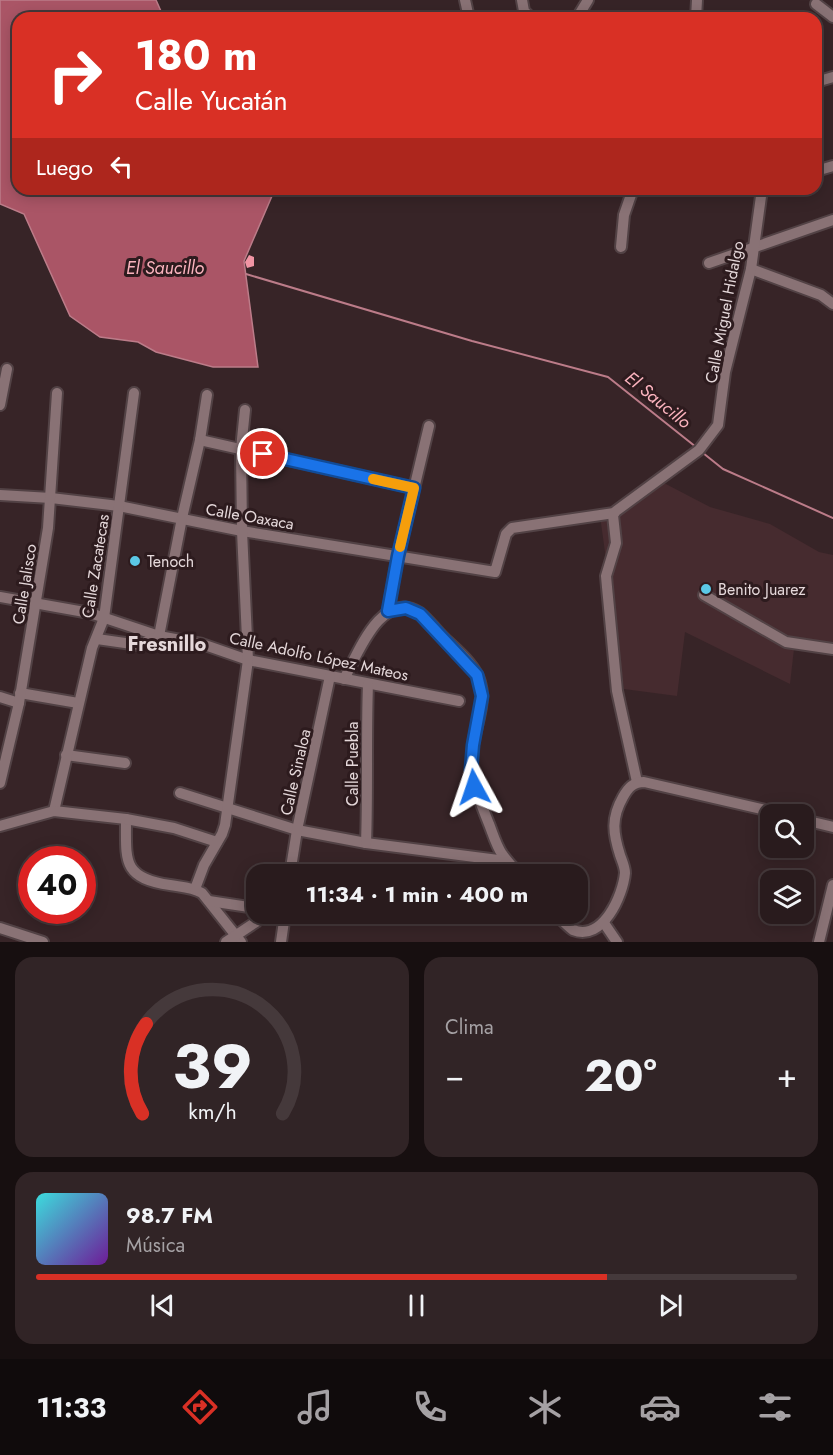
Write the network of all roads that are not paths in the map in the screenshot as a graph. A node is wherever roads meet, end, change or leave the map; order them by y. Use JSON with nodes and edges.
{"nodes":[{"id":1,"x":816,"y":4,"type":"dead end"},
{"id":2,"x":833,"y":17,"type":"edge"},
{"id":3,"x":631,"y":195,"type":"edge"},
{"id":4,"x":761,"y":195,"type":"edge"},
{"id":5,"x":833,"y":220,"type":"edge"},
{"id":6,"x":621,"y":247,"type":"dead end"},
{"id":7,"x":753,"y":248,"type":"junction"},
{"id":8,"x":709,"y":263,"type":"dead end"},
{"id":9,"x":751,"y":268,"type":"junction"},
{"id":10,"x":833,"y":304,"type":"edge"},
{"id":11,"x":7,"y":369,"type":"dead end"},
{"id":12,"x":57,"y":393,"type":"dead end"},
{"id":13,"x":134,"y":393,"type":"dead end"},
{"id":14,"x":207,"y":395,"type":"dead end"},
{"id":15,"x":0,"y":405,"type":"edge"},
{"id":16,"x":245,"y":410,"type":"dead end"},
{"id":17,"x":429,"y":426,"type":"dead end"},
{"id":18,"x":200,"y":440,"type":"junction"},
{"id":19,"x":241,"y":449,"type":"junction"},
{"id":20,"x":414,"y":488,"type":"junction"},
{"id":21,"x":0,"y":495,"type":"edge"},
{"id":22,"x":51,"y":498,"type":"junction"},
{"id":23,"x":119,"y":506,"type":"junction"},
{"id":24,"x":614,"y":513,"type":"junction"},
{"id":25,"x":182,"y":518,"type":"junction"},
{"id":26,"x":242,"y":531,"type":"junction"},
{"id":27,"x":398,"y":556,"type":"junction"},
{"id":28,"x":704,"y":595,"type":"dead end"},
{"id":29,"x":0,"y":597,"type":"edge"},
{"id":30,"x":36,"y":604,"type":"junction"},
{"id":31,"x":388,"y":611,"type":"junction"},
{"id":32,"x":104,"y":618,"type":"junction"},
{"id":33,"x":159,"y":636,"type":"junction"},
{"id":34,"x":97,"y":639,"type":"junction"},
{"id":35,"x":833,"y":649,"type":"edge"},
{"id":36,"x":248,"y":660,"type":"junction"},
{"id":37,"x":330,"y":676,"type":"junction"},
{"id":38,"x":344,"y":679,"type":"junction"},
{"id":39,"x":368,"y":684,"type":"junction"},
{"id":40,"x":0,"y":697,"type":"edge"},
{"id":41,"x":19,"y":698,"type":"junction"},
{"id":42,"x":459,"y":701,"type":"dead end"},
{"id":43,"x":78,"y":703,"type":"junction"},
{"id":44,"x":66,"y":755,"type":"junction"},
{"id":45,"x":125,"y":763,"type":"dead end"},
{"id":46,"x":1,"y":780,"type":"edge"},
{"id":47,"x":637,"y":783,"type":"junction"},
{"id":48,"x":180,"y":793,"type":"dead end"},
{"id":49,"x":227,"y":808,"type":"junction"},
{"id":50,"x":760,"y":809,"type":"edge"},
{"id":51,"x":54,"y":811,"type":"junction"},
{"id":52,"x":126,"y":819,"type":"junction"},
{"id":53,"x":814,"y":822,"type":"edge"},
{"id":54,"x":0,"y":826,"type":"edge"},
{"id":55,"x":833,"y":827,"type":"edge"},
{"id":56,"x":297,"y":830,"type":"junction"},
{"id":57,"x":217,"y":842,"type":"junction"},
{"id":58,"x":366,"y":843,"type":"junction"},
{"id":59,"x":506,"y":861,"type":"junction"},
{"id":60,"x":292,"y":864,"type":"edge"},
{"id":61,"x":509,"y":864,"type":"edge"},
{"id":62,"x":833,"y":885,"type":"edge"},
{"id":63,"x":195,"y":889,"type":"junction"},
{"id":64,"x":209,"y":901,"type":"junction"},
{"id":65,"x":246,"y":907,"type":"edge"},
{"id":66,"x":604,"y":923,"type":"junction"},
{"id":67,"x":254,"y":924,"type":"edge"},
{"id":68,"x":284,"y":924,"type":"edge"},
{"id":69,"x":567,"y":924,"type":"edge"},
{"id":70,"x":0,"y":928,"type":"edge"},
{"id":71,"x":234,"y":940,"type":"edge"},
{"id":72,"x":43,"y":942,"type":"edge"},
{"id":73,"x":281,"y":942,"type":"edge"},
{"id":74,"x":617,"y":942,"type":"edge"},
{"id":75,"x":819,"y":942,"type":"edge"}],
"edges":[{"from":1,"to":2,"type":"street"},
{"from":3,"to":6,"type":"street"},
{"from":4,"to":7,"type":"street","name":"Calle Miguel Hidalgo"},
{"from":5,"to":7,"type":"street"},
{"from":7,"to":8,"type":"street"},
{"from":7,"to":9,"type":"street","name":"Calle Miguel Hidalgo"},
{"from":9,"to":10,"type":"street"},
{"from":9,"to":24,"type":"street","name":"Calle Miguel Hidalgo"},
{"from":11,"to":15,"type":"street"},
{"from":12,"to":22,"type":"street","name":"Calle Jalisco"},
{"from":13,"to":23,"type":"street","name":"Calle Zacatecas"},
{"from":14,"to":18,"type":"street"},
{"from":16,"to":19,"type":"street"},
{"from":17,"to":20,"type":"street"},
{"from":18,"to":19,"type":"street"},
{"from":18,"to":25,"type":"street"},
{"from":19,"to":20,"type":"street"},
{"from":19,"to":26,"type":"street"},
{"from":20,"to":27,"type":"street"},
{"from":21,"to":22,"type":"street","name":"Calle Oaxaca"},
{"from":22,"to":23,"type":"street","name":"Calle Oaxaca"},
{"from":22,"to":30,"type":"street","name":"Calle Jalisco"},
{"from":23,"to":25,"type":"street","name":"Calle Oaxaca"},
{"from":23,"to":32,"type":"street","name":"Calle Zacatecas"},
{"from":24,"to":27,"type":"street","name":"Calle Oaxaca"},
{"from":24,"to":47,"type":"street"},
{"from":25,"to":26,"type":"street","name":"Calle Oaxaca"},
{"from":25,"to":33,"type":"street"},
{"from":26,"to":27,"type":"street","name":"Calle Oaxaca"},
{"from":26,"to":36,"type":"street"},
{"from":27,"to":31,"type":"street"},
{"from":28,"to":35,"type":"street"},
{"from":29,"to":30,"type":"street","name":"Calle Adolfo López Mateos"},
{"from":30,"to":32,"type":"street","name":"Calle Adolfo López Mateos"},
{"from":30,"to":41,"type":"street","name":"Calle Jalisco"},
{"from":31,"to":38,"type":"street"},
{"from":31,"to":59,"type":"street"},
{"from":32,"to":33,"type":"street","name":"Calle Adolfo López Mateos"},
{"from":32,"to":34,"type":"street","name":"Calle Zacatecas"},
{"from":33,"to":34,"type":"street"},
{"from":33,"to":36,"type":"street","name":"Calle Adolfo López Mateos"},
{"from":34,"to":43,"type":"street","name":"Calle Zacatecas"},
{"from":36,"to":37,"type":"street","name":"Calle Adolfo López Mateos"},
{"from":36,"to":49,"type":"street"},
{"from":37,"to":38,"type":"street","name":"Calle Adolfo López Mateos"},
{"from":37,"to":56,"type":"street","name":"Calle Sinaloa"},
{"from":38,"to":39,"type":"street","name":"Calle Adolfo López Mateos"},
{"from":39,"to":42,"type":"street","name":"Calle Adolfo López Mateos"},
{"from":39,"to":58,"type":"street","name":"Calle Puebla"},
{"from":40,"to":41,"type":"street"},
{"from":41,"to":43,"type":"street"},
{"from":41,"to":46,"type":"street","name":"Calle Jalisco"},
{"from":43,"to":44,"type":"street","name":"Calle Zacatecas"},
{"from":44,"to":45,"type":"street"},
{"from":44,"to":51,"type":"street","name":"Calle Zacatecas"},
{"from":47,"to":50,"type":"street"},
{"from":47,"to":66,"type":"street"},
{"from":48,"to":49,"type":"street"},
{"from":49,"to":56,"type":"street"},
{"from":49,"to":57,"type":"street"},
{"from":51,"to":52,"type":"street"},
{"from":51,"to":54,"type":"street"},
{"from":52,"to":57,"type":"street"},
{"from":52,"to":63,"type":"street"},
{"from":53,"to":55,"type":"street"},
{"from":56,"to":58,"type":"street"},
{"from":56,"to":60,"type":"street","name":"Calle Sinaloa"},
{"from":57,"to":63,"type":"street"},
{"from":58,"to":59,"type":"street"},
{"from":59,"to":61,"type":"street"},
{"from":62,"to":75,"type":"street"},
{"from":63,"to":64,"type":"street"},
{"from":64,"to":65,"type":"street"},
{"from":64,"to":71,"type":"street"},
{"from":66,"to":69,"type":"street"},
{"from":66,"to":74,"type":"street"},
{"from":67,"to":71,"type":"street"},
{"from":68,"to":73,"type":"street"},
{"from":70,"to":72,"type":"street"}]}
